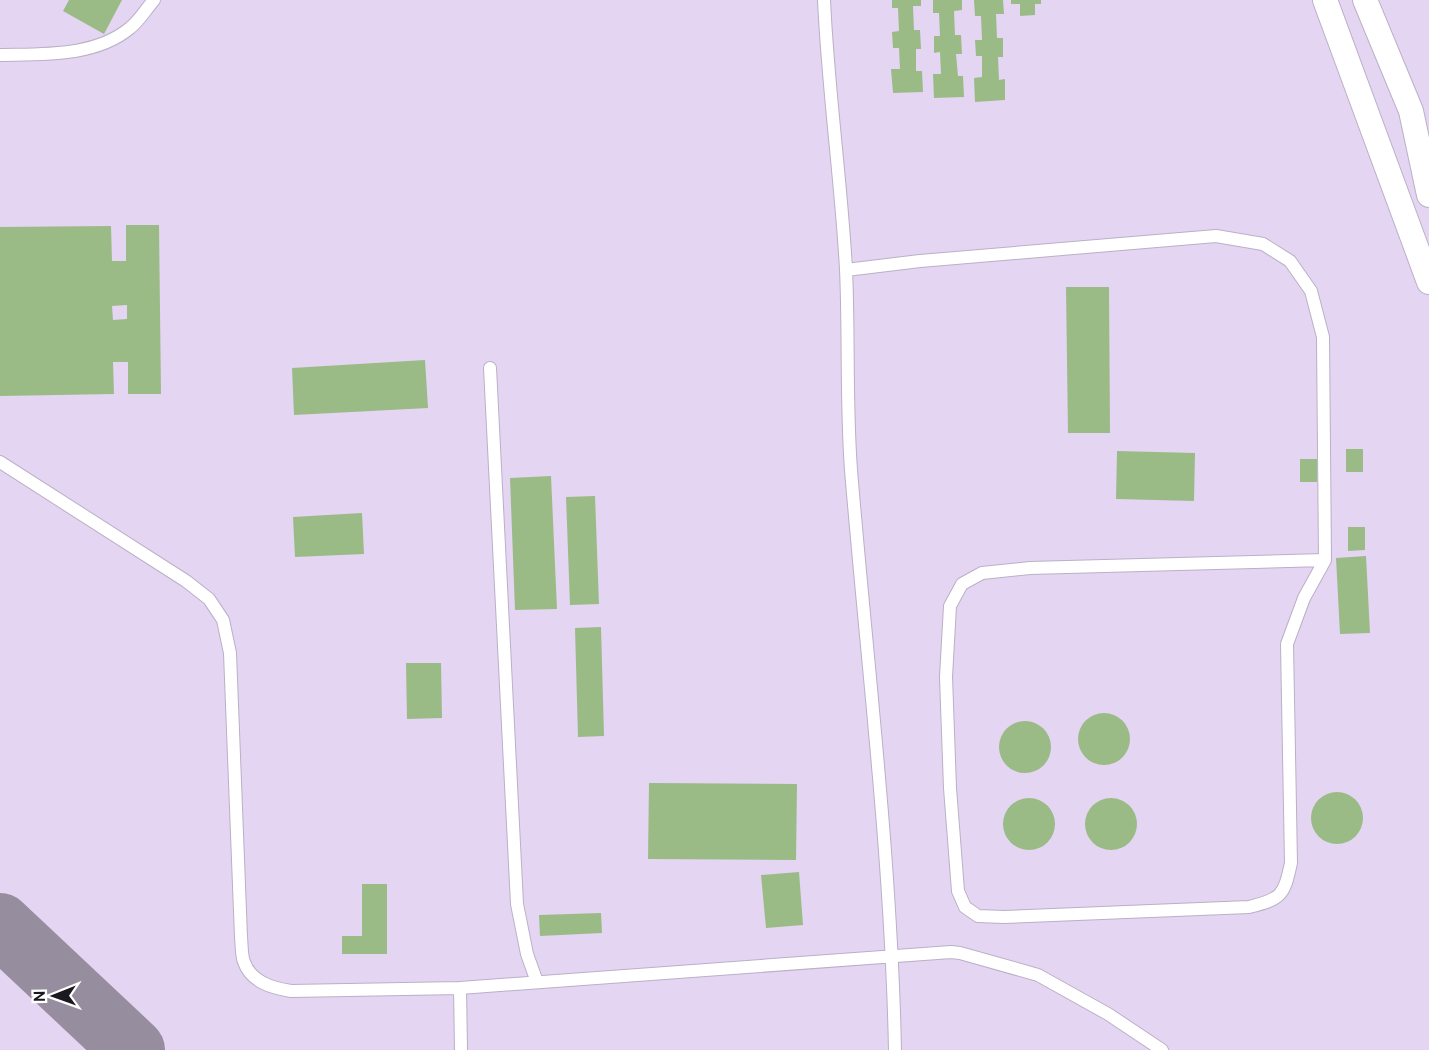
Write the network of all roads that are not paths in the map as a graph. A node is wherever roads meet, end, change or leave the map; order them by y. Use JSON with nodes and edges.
{"nodes":[{"id":1,"x":154,"y":0,"type":"edge"},
{"id":2,"x":824,"y":0,"type":"edge"},
{"id":3,"x":1325,"y":0,"type":"edge"},
{"id":4,"x":1365,"y":0,"type":"edge"},
{"id":5,"x":0,"y":55,"type":"edge"},
{"id":6,"x":1429,"y":195,"type":"edge"},
{"id":7,"x":846,"y":270,"type":"junction"},
{"id":8,"x":1429,"y":282,"type":"edge"},
{"id":9,"x":490,"y":368,"type":"dead end"},
{"id":10,"x":0,"y":462,"type":"edge"},
{"id":11,"x":1325,"y":560,"type":"junction"},
{"id":12,"x":893,"y":958,"type":"junction"},
{"id":13,"x":537,"y":982,"type":"junction"},
{"id":14,"x":460,"y":988,"type":"junction"},
{"id":15,"x":461,"y":1050,"type":"edge"},
{"id":16,"x":895,"y":1050,"type":"edge"},
{"id":17,"x":1162,"y":1050,"type":"edge"}],
"edges":[{"from":1,"to":5,"type":"lane"},
{"from":2,"to":7,"type":"lane"},
{"from":3,"to":8,"type":"street"},
{"from":4,"to":6,"type":"street"},
{"from":7,"to":11,"type":"lane"},
{"from":7,"to":12,"type":"lane"},
{"from":9,"to":13,"type":"lane"},
{"from":10,"to":14,"type":"lane"},
{"from":11,"to":11,"type":"lane"},
{"from":12,"to":13,"type":"lane"},
{"from":12,"to":16,"type":"lane"},
{"from":12,"to":17,"type":"lane"},
{"from":13,"to":14,"type":"lane"},
{"from":14,"to":15,"type":"lane"}]}
